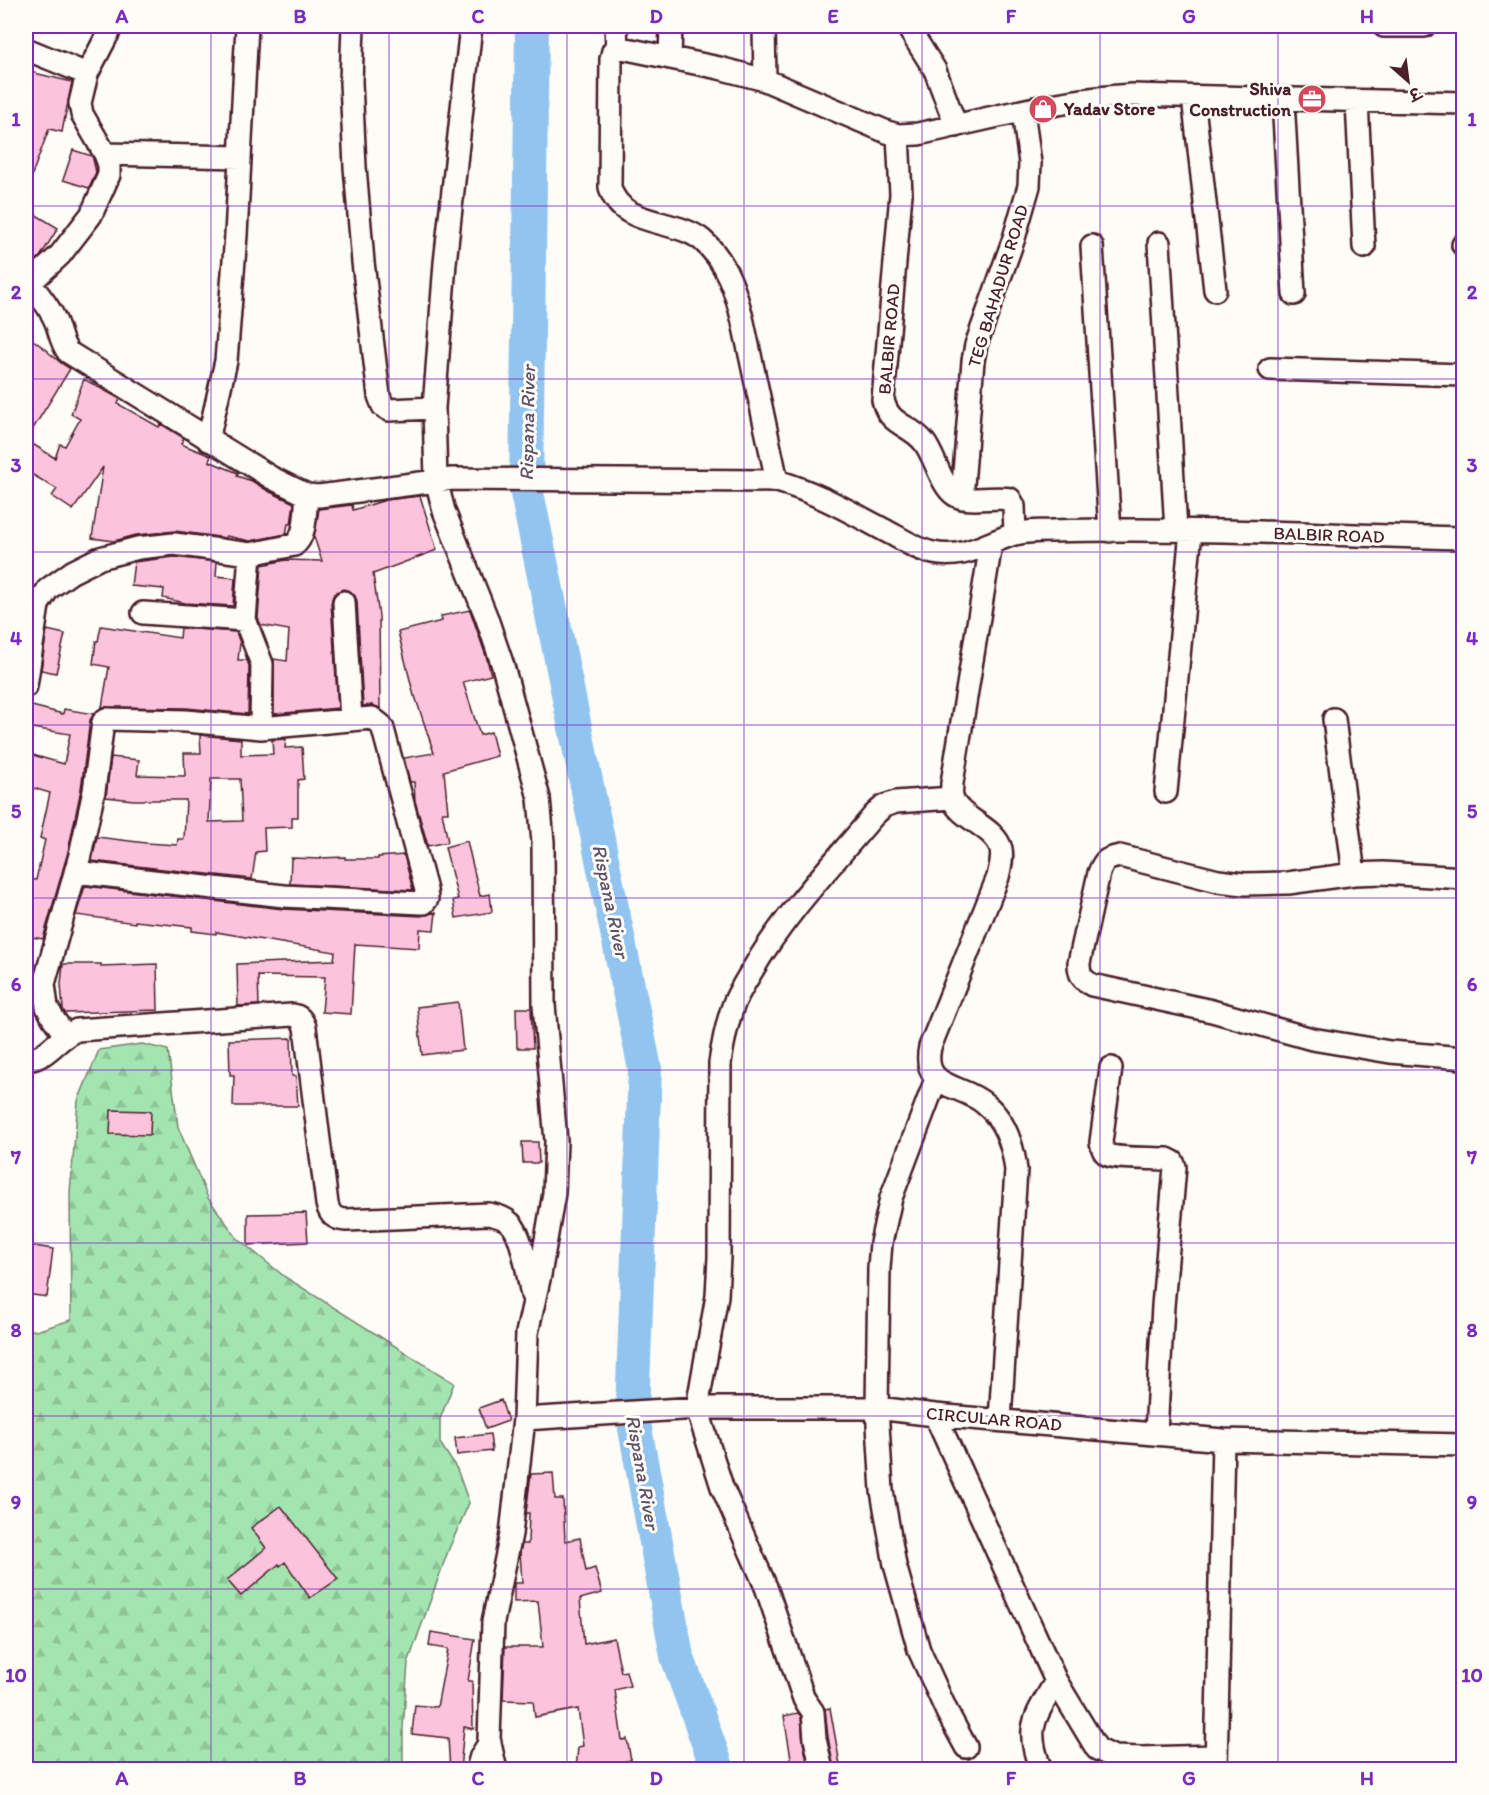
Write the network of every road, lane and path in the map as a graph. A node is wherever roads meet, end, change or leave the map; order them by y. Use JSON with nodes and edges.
{"nodes":[{"id":1,"x":112,"y":26,"type":"edge"},
{"id":2,"x":247,"y":26,"type":"edge"},
{"id":3,"x":352,"y":26,"type":"edge"},
{"id":4,"x":471,"y":26,"type":"edge"},
{"id":5,"x":616,"y":26,"type":"edge"},
{"id":6,"x":671,"y":26,"type":"edge"},
{"id":7,"x":765,"y":26,"type":"edge"},
{"id":8,"x":907,"y":26,"type":"edge"},
{"id":9,"x":1384,"y":26,"type":"edge"},
{"id":10,"x":1424,"y":26,"type":"edge"},
{"id":11,"x":619,"y":48,"type":"junction"},
{"id":12,"x":26,"y":49,"type":"edge"},
{"id":13,"x":670,"y":58,"type":"junction"},
{"id":14,"x":87,"y":74,"type":"junction"},
{"id":15,"x":765,"y":80,"type":"junction"},
{"id":16,"x":1193,"y":97,"type":"junction"},
{"id":17,"x":1283,"y":99,"type":"junction"},
{"id":18,"x":1356,"y":101,"type":"junction"},
{"id":19,"x":1464,"y":103,"type":"edge"},
{"id":20,"x":1023,"y":111,"type":"junction"},
{"id":21,"x":956,"y":126,"type":"junction"},
{"id":22,"x":898,"y":135,"type":"junction"},
{"id":23,"x":105,"y":154,"type":"junction"},
{"id":24,"x":240,"y":157,"type":"junction"},
{"id":25,"x":1159,"y":243,"type":"dead end"},
{"id":26,"x":1092,"y":246,"type":"dead end"},
{"id":27,"x":1364,"y":248,"type":"dead end"},
{"id":28,"x":28,"y":281,"type":"edge"},
{"id":29,"x":1215,"y":290,"type":"dead end"},
{"id":30,"x":1294,"y":294,"type":"dead end"},
{"id":31,"x":1270,"y":369,"type":"dead end"},
{"id":32,"x":1464,"y":375,"type":"edge"},
{"id":33,"x":434,"y":408,"type":"junction"},
{"id":34,"x":208,"y":440,"type":"junction"},
{"id":35,"x":444,"y":479,"type":"junction"},
{"id":36,"x":777,"y":482,"type":"junction"},
{"id":37,"x":307,"y":495,"type":"junction"},
{"id":38,"x":962,"y":498,"type":"junction"},
{"id":39,"x":1110,"y":531,"type":"junction"},
{"id":40,"x":1183,"y":531,"type":"junction"},
{"id":41,"x":1015,"y":534,"type":"junction"},
{"id":42,"x":1464,"y":538,"type":"edge"},
{"id":43,"x":991,"y":544,"type":"junction"},
{"id":44,"x":250,"y":554,"type":"junction"},
{"id":45,"x":32,"y":601,"type":"edge"},
{"id":46,"x":344,"y":602,"type":"dead end"},
{"id":47,"x":143,"y":613,"type":"dead end"},
{"id":48,"x":244,"y":620,"type":"junction"},
{"id":49,"x":26,"y":686,"type":"edge"},
{"id":50,"x":1334,"y":719,"type":"dead end"},
{"id":51,"x":351,"y":720,"type":"junction"},
{"id":52,"x":261,"y":728,"type":"junction"},
{"id":53,"x":1166,"y":792,"type":"dead end"},
{"id":54,"x":952,"y":798,"type":"junction"},
{"id":55,"x":75,"y":872,"type":"junction"},
{"id":56,"x":1354,"y":874,"type":"junction"},
{"id":57,"x":1464,"y":878,"type":"edge"},
{"id":58,"x":65,"y":1035,"type":"junction"},
{"id":59,"x":1464,"y":1058,"type":"edge"},
{"id":60,"x":26,"y":1060,"type":"edge"},
{"id":61,"x":1112,"y":1068,"type":"dead end"},
{"id":62,"x":936,"y":1079,"type":"junction"},
{"id":63,"x":534,"y":1302,"type":"junction"},
{"id":64,"x":697,"y":1408,"type":"junction"},
{"id":65,"x":877,"y":1408,"type":"junction"},
{"id":66,"x":935,"y":1415,"type":"junction"},
{"id":67,"x":524,"y":1419,"type":"junction"},
{"id":68,"x":1000,"y":1420,"type":"junction"},
{"id":69,"x":1156,"y":1433,"type":"junction"},
{"id":70,"x":1223,"y":1440,"type":"junction"},
{"id":71,"x":1464,"y":1445,"type":"edge"},
{"id":72,"x":1056,"y":1680,"type":"junction"},
{"id":73,"x":490,"y":1742,"type":"junction"},
{"id":74,"x":966,"y":1747,"type":"dead end"},
{"id":75,"x":1215,"y":1763,"type":"edge"},
{"id":76,"x":477,"y":1770,"type":"edge"},
{"id":77,"x":496,"y":1770,"type":"edge"},
{"id":78,"x":822,"y":1770,"type":"edge"},
{"id":79,"x":1041,"y":1770,"type":"edge"}],
"edges":[{"from":1,"to":14,"type":"street"},
{"from":2,"to":24,"type":"street"},
{"from":3,"to":33,"type":"street"},
{"from":4,"to":33,"type":"street"},
{"from":5,"to":11,"type":"street"},
{"from":6,"to":13,"type":"street"},
{"from":7,"to":15,"type":"street"},
{"from":8,"to":21,"type":"street"},
{"from":9,"to":10,"type":"street"},
{"from":11,"to":13,"type":"street"},
{"from":11,"to":36,"type":"street"},
{"from":12,"to":14,"type":"street"},
{"from":13,"to":15,"type":"street"},
{"from":14,"to":23,"type":"street"},
{"from":15,"to":22,"type":"street"},
{"from":16,"to":17,"type":"street"},
{"from":16,"to":20,"type":"street"},
{"from":16,"to":29,"type":"street"},
{"from":17,"to":18,"type":"street"},
{"from":17,"to":30,"type":"street"},
{"from":18,"to":19,"type":"street"},
{"from":18,"to":27,"type":"street"},
{"from":20,"to":21,"type":"street"},
{"from":20,"to":38,"type":"street","name":"TEG BAHADUR ROAD"},
{"from":21,"to":22,"type":"street"},
{"from":22,"to":38,"type":"street","name":"BALBIR ROAD"},
{"from":23,"to":24,"type":"street"},
{"from":23,"to":28,"type":"street"},
{"from":24,"to":34,"type":"street"},
{"from":25,"to":40,"type":"street"},
{"from":26,"to":39,"type":"street"},
{"from":28,"to":34,"type":"street"},
{"from":31,"to":32,"type":"street"},
{"from":33,"to":35,"type":"street"},
{"from":34,"to":37,"type":"street"},
{"from":35,"to":36,"type":"street","name":"BALBIR ROAD"},
{"from":35,"to":37,"type":"street","name":"BALBIR ROAD"},
{"from":35,"to":63,"type":"street"},
{"from":36,"to":43,"type":"street","name":"BALBIR ROAD"},
{"from":37,"to":44,"type":"street"},
{"from":38,"to":41,"type":"street"},
{"from":39,"to":40,"type":"street","name":"BALBIR ROAD"},
{"from":39,"to":41,"type":"street","name":"BALBIR ROAD"},
{"from":40,"to":42,"type":"street","name":"BALBIR ROAD"},
{"from":40,"to":53,"type":"street"},
{"from":41,"to":43,"type":"street","name":"BALBIR ROAD"},
{"from":43,"to":54,"type":"street"},
{"from":44,"to":45,"type":"street"},
{"from":44,"to":48,"type":"street"},
{"from":45,"to":49,"type":"street"},
{"from":46,"to":51,"type":"street"},
{"from":47,"to":48,"type":"street"},
{"from":48,"to":52,"type":"street"},
{"from":50,"to":56,"type":"street"},
{"from":51,"to":52,"type":"street"},
{"from":51,"to":55,"type":"street"},
{"from":52,"to":55,"type":"street"},
{"from":54,"to":62,"type":"street"},
{"from":54,"to":64,"type":"street"},
{"from":55,"to":58,"type":"street"},
{"from":56,"to":57,"type":"street"},
{"from":56,"to":59,"type":"street"},
{"from":58,"to":60,"type":"street"},
{"from":58,"to":63,"type":"street"},
{"from":61,"to":69,"type":"street"},
{"from":62,"to":65,"type":"street"},
{"from":62,"to":68,"type":"street"},
{"from":63,"to":67,"type":"street"},
{"from":64,"to":65,"type":"street","name":"CIRCULAR ROAD"},
{"from":64,"to":67,"type":"street","name":"CIRCULAR ROAD"},
{"from":64,"to":78,"type":"street"},
{"from":65,"to":66,"type":"street","name":"CIRCULAR ROAD"},
{"from":65,"to":74,"type":"street"},
{"from":66,"to":68,"type":"street","name":"CIRCULAR ROAD"},
{"from":66,"to":72,"type":"street"},
{"from":67,"to":73,"type":"street"},
{"from":68,"to":69,"type":"street","name":"CIRCULAR ROAD"},
{"from":69,"to":70,"type":"street","name":"CIRCULAR ROAD"},
{"from":70,"to":71,"type":"street","name":"CIRCULAR ROAD"},
{"from":70,"to":75,"type":"street"},
{"from":72,"to":75,"type":"street"},
{"from":72,"to":79,"type":"street"},
{"from":73,"to":76,"type":"street"},
{"from":73,"to":77,"type":"street"}]}
